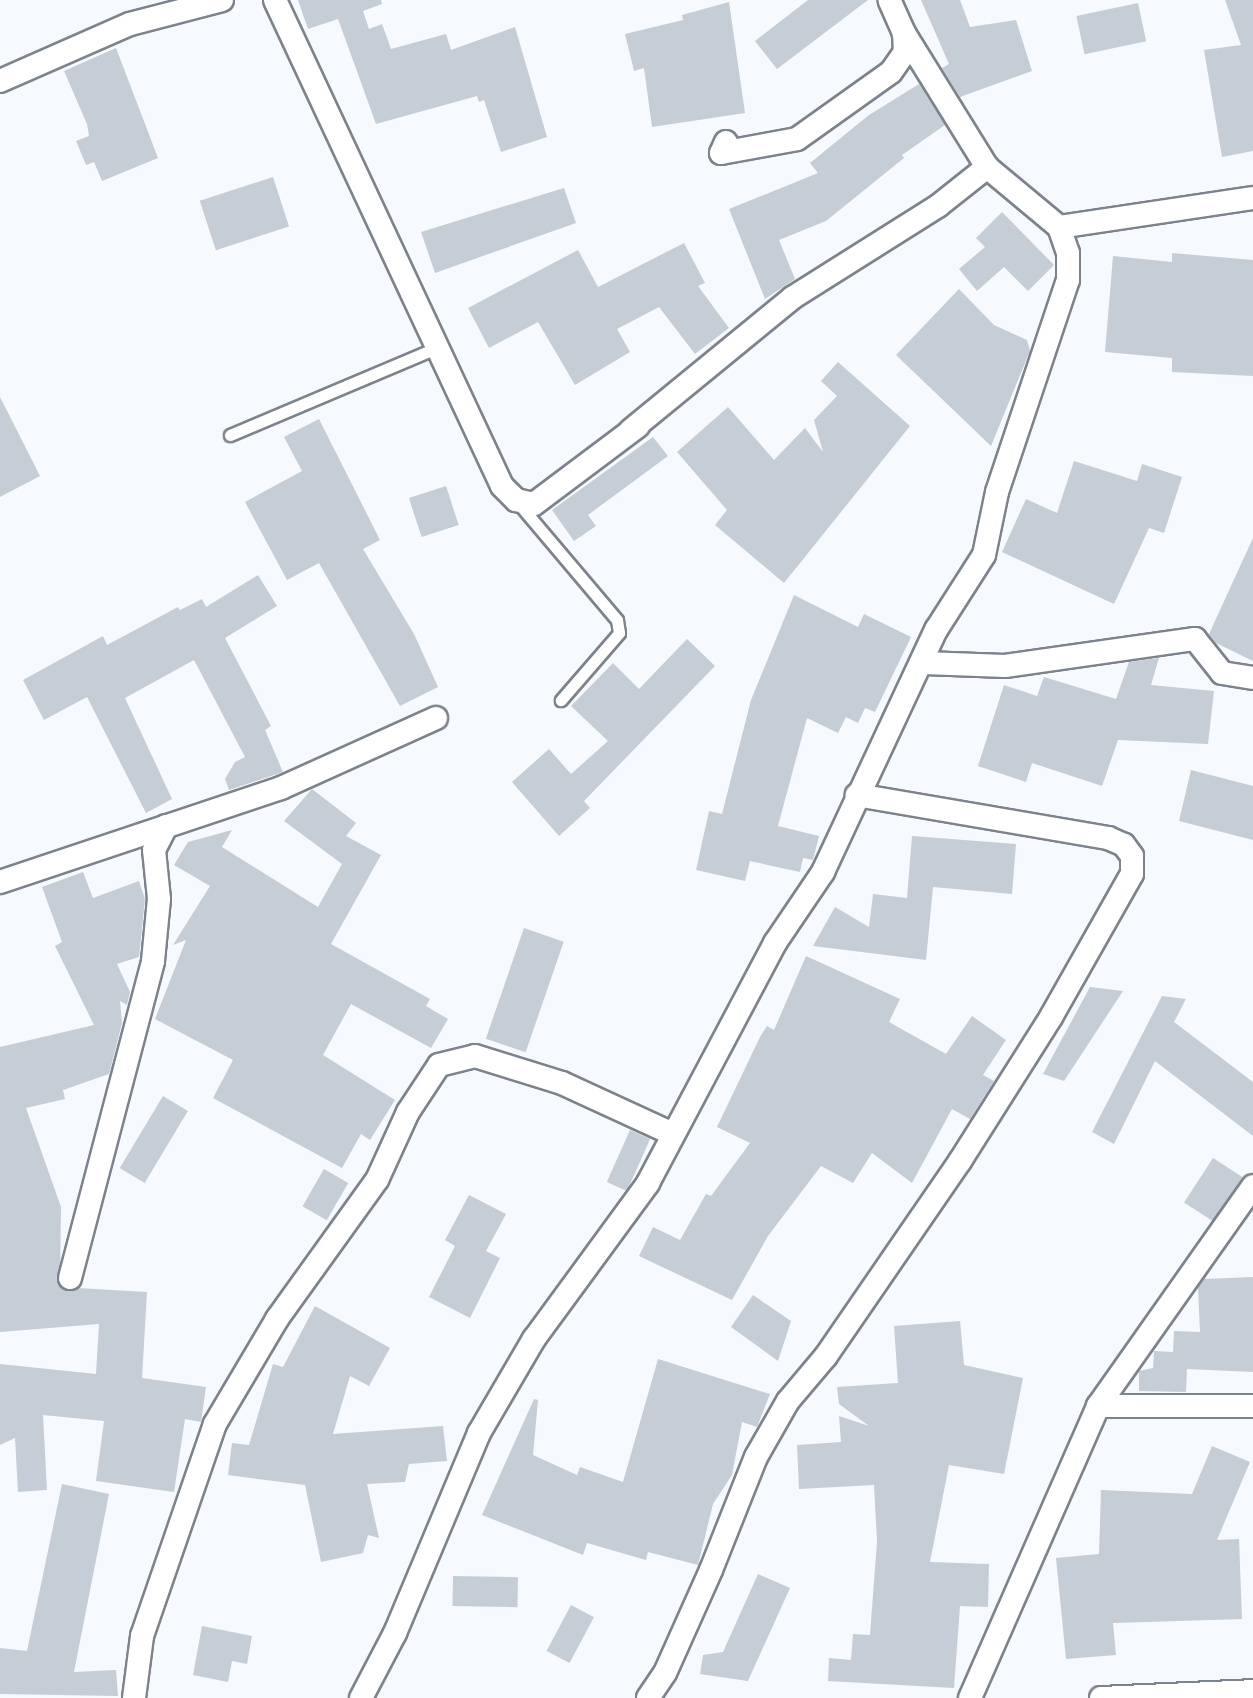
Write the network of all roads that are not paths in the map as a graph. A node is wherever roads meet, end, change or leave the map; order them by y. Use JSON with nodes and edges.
{"nodes":[{"id":1,"x":222,"y":0,"type":"edge"},
{"id":2,"x":275,"y":0,"type":"edge"},
{"id":3,"x":889,"y":0,"type":"edge"},
{"id":4,"x":904,"y":33,"type":"junction"},
{"id":5,"x":0,"y":81,"type":"edge"},
{"id":6,"x":726,"y":142,"type":"dead end"},
{"id":7,"x":987,"y":167,"type":"junction"},
{"id":8,"x":1253,"y":198,"type":"edge"},
{"id":9,"x":1059,"y":227,"type":"junction"},
{"id":10,"x":434,"y":349,"type":"junction"},
{"id":11,"x":230,"y":435,"type":"dead end"},
{"id":12,"x":516,"y":500,"type":"junction"},
{"id":13,"x":924,"y":663,"type":"junction"},
{"id":14,"x":1253,"y":678,"type":"edge"},
{"id":15,"x":561,"y":700,"type":"dead end"},
{"id":16,"x":436,"y":718,"type":"dead end"},
{"id":17,"x":857,"y":795,"type":"junction"},
{"id":18,"x":146,"y":843,"type":"junction"},
{"id":19,"x":0,"y":882,"type":"edge"},
{"id":20,"x":673,"y":1134,"type":"junction"},
{"id":21,"x":1253,"y":1186,"type":"edge"},
{"id":22,"x":70,"y":1278,"type":"dead end"},
{"id":23,"x":1098,"y":1406,"type":"junction"},
{"id":24,"x":1253,"y":1406,"type":"edge"},
{"id":25,"x":1253,"y":1691,"type":"edge"},
{"id":26,"x":1188,"y":1695,"type":"edge"},
{"id":27,"x":134,"y":1698,"type":"edge"},
{"id":28,"x":361,"y":1698,"type":"edge"},
{"id":29,"x":648,"y":1698,"type":"edge"},
{"id":30,"x":970,"y":1698,"type":"edge"},
{"id":31,"x":1101,"y":1698,"type":"edge"}],
"edges":[{"from":1,"to":5,"type":"street"},
{"from":2,"to":10,"type":"street"},
{"from":3,"to":4,"type":"street"},
{"from":4,"to":6,"type":"street"},
{"from":4,"to":7,"type":"street"},
{"from":7,"to":9,"type":"street"},
{"from":7,"to":12,"type":"street"},
{"from":8,"to":9,"type":"street"},
{"from":9,"to":13,"type":"street"},
{"from":10,"to":11,"type":"lane"},
{"from":10,"to":12,"type":"street"},
{"from":12,"to":15,"type":"lane"},
{"from":13,"to":14,"type":"street"},
{"from":13,"to":17,"type":"street"},
{"from":16,"to":18,"type":"street"},
{"from":17,"to":20,"type":"street"},
{"from":17,"to":29,"type":"street"},
{"from":18,"to":19,"type":"street"},
{"from":18,"to":22,"type":"street"},
{"from":20,"to":27,"type":"street"},
{"from":20,"to":28,"type":"street"},
{"from":21,"to":23,"type":"street"},
{"from":23,"to":24,"type":"street"},
{"from":23,"to":30,"type":"street"},
{"from":25,"to":26,"type":"street"},
{"from":26,"to":31,"type":"street"}]}
